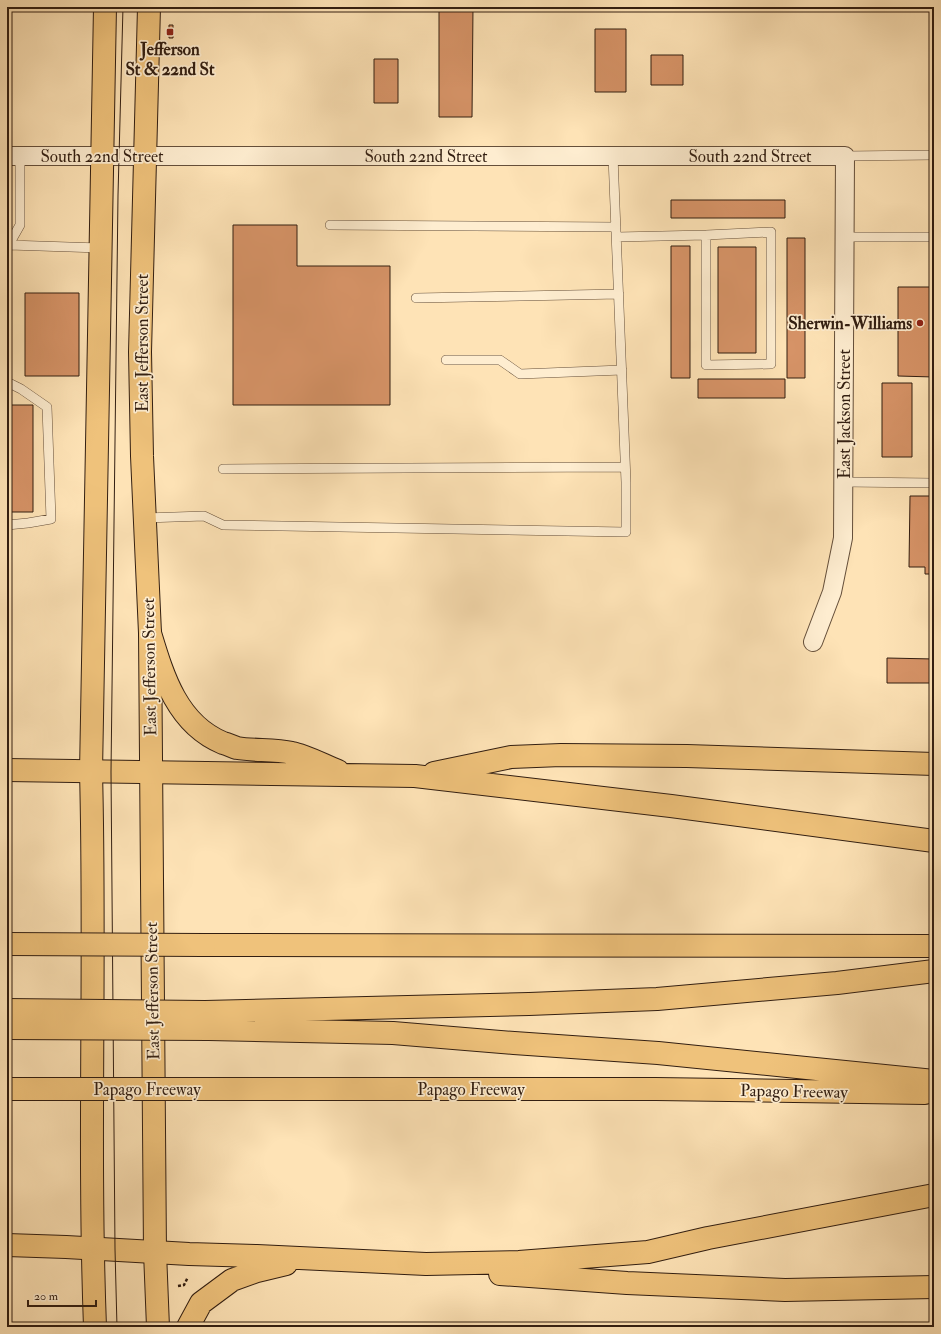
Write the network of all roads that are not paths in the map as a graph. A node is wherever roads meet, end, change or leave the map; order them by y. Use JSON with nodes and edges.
{"nodes":[{"id":1,"x":104,"y":7,"type":"edge"},
{"id":2,"x":149,"y":7,"type":"edge"},
{"id":3,"x":145,"y":155,"type":"junction"},
{"id":4,"x":934,"y":155,"type":"edge"},
{"id":5,"x":14,"y":156,"type":"edge"},
{"id":6,"x":102,"y":156,"type":"junction"},
{"id":7,"x":613,"y":156,"type":"junction"},
{"id":8,"x":845,"y":156,"type":"junction"},
{"id":9,"x":330,"y":225,"type":"dead end"},
{"id":10,"x":616,"y":226,"type":"junction"},
{"id":11,"x":706,"y":235,"type":"junction"},
{"id":12,"x":617,"y":237,"type":"junction"},
{"id":13,"x":845,"y":237,"type":"junction"},
{"id":14,"x":931,"y":237,"type":"dead end"},
{"id":15,"x":8,"y":246,"type":"edge"},
{"id":16,"x":100,"y":248,"type":"junction"},
{"id":17,"x":618,"y":294,"type":"junction"},
{"id":18,"x":416,"y":298,"type":"dead end"},
{"id":19,"x":446,"y":360,"type":"dead end"},
{"id":20,"x":622,"y":370,"type":"junction"},
{"id":21,"x":7,"y":382,"type":"edge"},
{"id":22,"x":625,"y":467,"type":"junction"},
{"id":23,"x":223,"y":469,"type":"dead end"},
{"id":24,"x":844,"y":482,"type":"junction"},
{"id":25,"x":934,"y":483,"type":"edge"},
{"id":26,"x":145,"y":518,"type":"junction"},
{"id":27,"x":7,"y":525,"type":"edge"},
{"id":28,"x":150,"y":633,"type":"junction"},
{"id":29,"x":813,"y":642,"type":"dead end"},
{"id":30,"x":934,"y":764,"type":"edge"},
{"id":31,"x":7,"y":770,"type":"edge"},
{"id":32,"x":91,"y":772,"type":"junction"},
{"id":33,"x":150,"y":773,"type":"junction"},
{"id":34,"x":348,"y":775,"type":"junction"},
{"id":35,"x":415,"y":776,"type":"junction"},
{"id":36,"x":934,"y":841,"type":"edge"},
{"id":37,"x":7,"y":944,"type":"edge"},
{"id":38,"x":934,"y":946,"type":"edge"},
{"id":39,"x":934,"y":971,"type":"edge"},
{"id":40,"x":7,"y":1010,"type":"edge"},
{"id":41,"x":207,"y":1020,"type":"junction"},
{"id":42,"x":7,"y":1028,"type":"edge"},
{"id":43,"x":934,"y":1081,"type":"edge"},
{"id":44,"x":7,"y":1089,"type":"edge"},
{"id":45,"x":934,"y":1093,"type":"edge"},
{"id":46,"x":934,"y":1195,"type":"edge"},
{"id":47,"x":7,"y":1245,"type":"edge"},
{"id":48,"x":92,"y":1248,"type":"junction"},
{"id":49,"x":155,"y":1252,"type":"junction"},
{"id":50,"x":314,"y":1259,"type":"junction"},
{"id":51,"x":426,"y":1264,"type":"junction"},
{"id":52,"x":934,"y":1287,"type":"edge"},
{"id":53,"x":95,"y":1327,"type":"edge"},
{"id":54,"x":158,"y":1327,"type":"edge"},
{"id":55,"x":188,"y":1327,"type":"edge"}],
"edges":[{"from":1,"to":6,"type":"main road"},
{"from":2,"to":3,"type":"main road","name":"East Jefferson Street"},
{"from":3,"to":6,"type":"street","name":"South 22nd Street"},
{"from":3,"to":7,"type":"street","name":"South 22nd Street"},
{"from":3,"to":26,"type":"main road","name":"East Jefferson Street"},
{"from":4,"to":8,"type":"lane"},
{"from":5,"to":6,"type":"street","name":"South 22nd Street"},
{"from":5,"to":15,"type":"lane"},
{"from":6,"to":16,"type":"main road"},
{"from":7,"to":8,"type":"street","name":"South 22nd Street"},
{"from":7,"to":10,"type":"lane"},
{"from":8,"to":13,"type":"street","name":"East Jackson Street"},
{"from":9,"to":10,"type":"lane"},
{"from":10,"to":12,"type":"lane"},
{"from":11,"to":11,"type":"lane"},
{"from":11,"to":12,"type":"lane"},
{"from":12,"to":17,"type":"lane"},
{"from":13,"to":14,"type":"lane"},
{"from":13,"to":24,"type":"street","name":"East Jackson Street"},
{"from":15,"to":16,"type":"lane"},
{"from":16,"to":32,"type":"main road"},
{"from":17,"to":18,"type":"lane"},
{"from":17,"to":20,"type":"lane"},
{"from":19,"to":20,"type":"lane"},
{"from":20,"to":22,"type":"lane"},
{"from":21,"to":27,"type":"lane"},
{"from":22,"to":23,"type":"lane"},
{"from":22,"to":26,"type":"lane"},
{"from":24,"to":25,"type":"lane"},
{"from":24,"to":29,"type":"street","name":"East Jackson Street"},
{"from":26,"to":28,"type":"main road","name":"East Jefferson Street"},
{"from":28,"to":33,"type":"main road","name":"East Jefferson Street"},
{"from":28,"to":34,"type":"main road"},
{"from":30,"to":35,"type":"main road"},
{"from":31,"to":32,"type":"main road"},
{"from":32,"to":33,"type":"main road"},
{"from":32,"to":48,"type":"main road"},
{"from":33,"to":34,"type":"main road"},
{"from":33,"to":49,"type":"main road","name":"East Jefferson Street"},
{"from":34,"to":35,"type":"main road"},
{"from":35,"to":36,"type":"main road"},
{"from":37,"to":38,"type":"main road","bridge":true},
{"from":39,"to":41,"type":"main road"},
{"from":40,"to":41,"type":"main road","bridge":true},
{"from":41,"to":42,"type":"main road","bridge":true},
{"from":41,"to":43,"type":"main road"},
{"from":44,"to":45,"type":"main road","name":"Papago Freeway","bridge":true},
{"from":46,"to":51,"type":"main road"},
{"from":47,"to":48,"type":"main road"},
{"from":48,"to":49,"type":"main road"},
{"from":48,"to":53,"type":"main road"},
{"from":49,"to":50,"type":"main road"},
{"from":49,"to":54,"type":"main road","name":"East Jefferson Street"},
{"from":50,"to":51,"type":"main road"},
{"from":50,"to":55,"type":"main road"},
{"from":51,"to":52,"type":"main road"}]}
